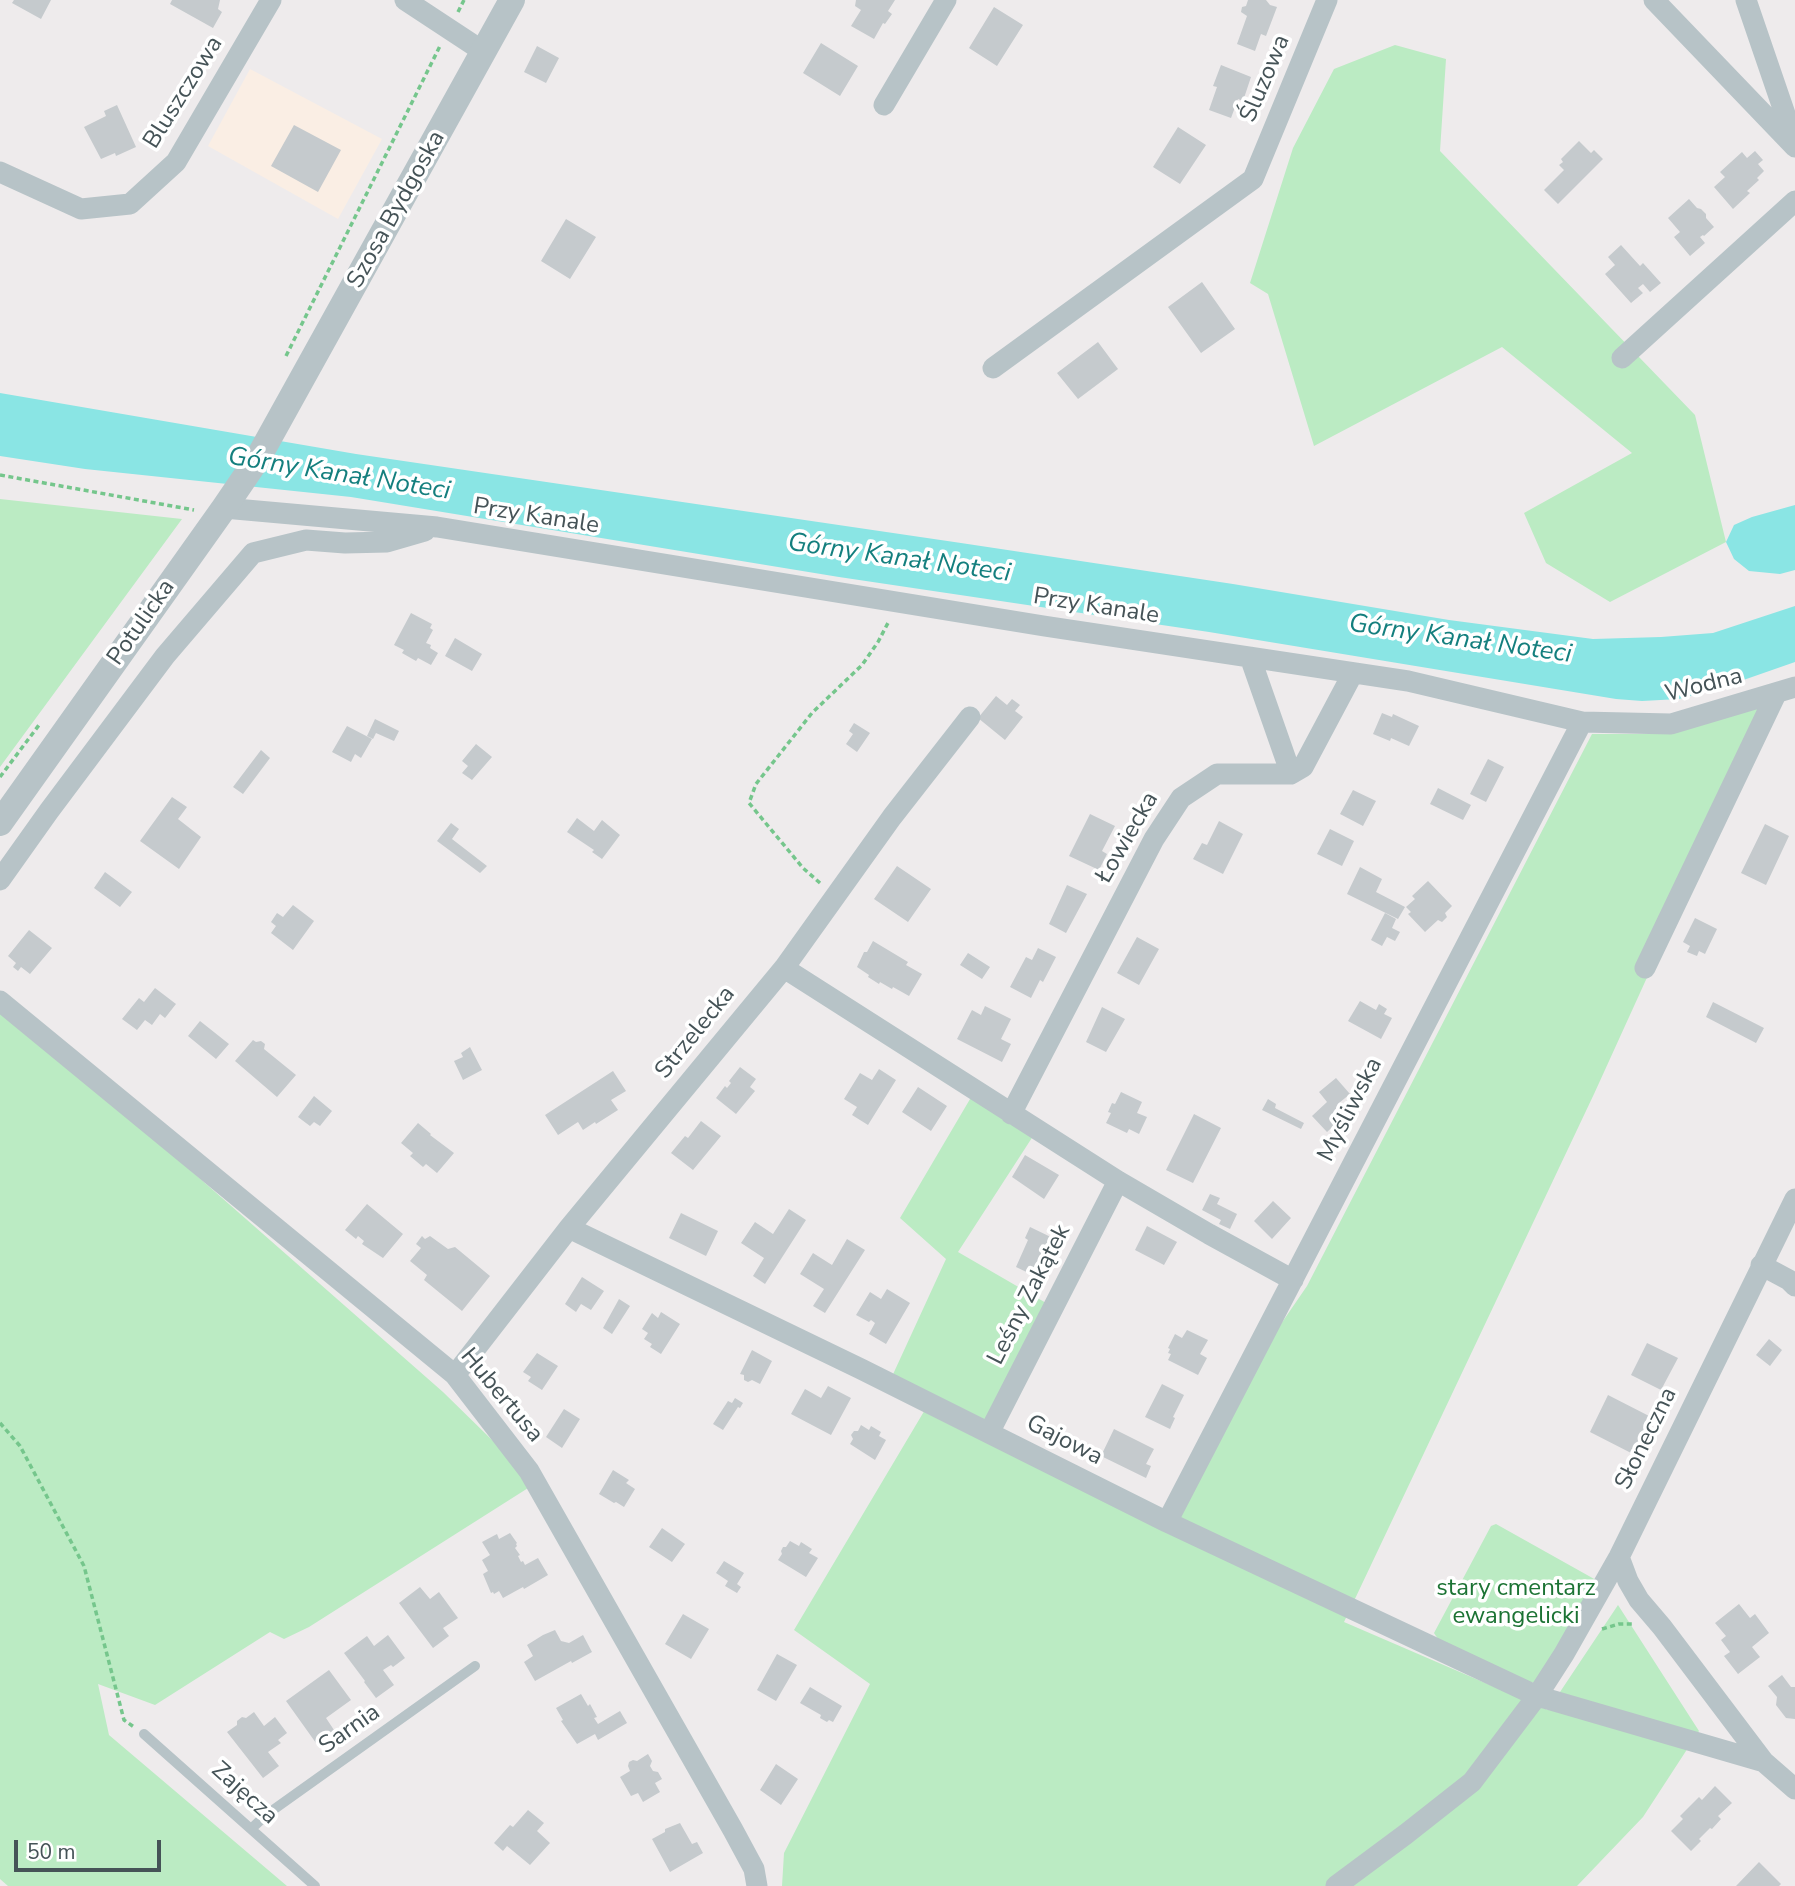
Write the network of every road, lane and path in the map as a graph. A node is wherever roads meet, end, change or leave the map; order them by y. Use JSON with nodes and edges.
{"nodes":[{"id":1,"x":271,"y":0,"type":"edge"},
{"id":2,"x":405,"y":0,"type":"edge"},
{"id":3,"x":464,"y":0,"type":"edge"},
{"id":4,"x":513,"y":0,"type":"edge"},
{"id":5,"x":946,"y":0,"type":"edge"},
{"id":6,"x":1327,"y":0,"type":"edge"},
{"id":7,"x":1654,"y":0,"type":"edge"},
{"id":8,"x":1746,"y":0,"type":"edge"},
{"id":9,"x":448,"y":29,"type":"junction"},
{"id":10,"x":484,"y":52,"type":"junction"},
{"id":11,"x":884,"y":105,"type":"dead end"},
{"id":12,"x":1794,"y":145,"type":"edge"},
{"id":13,"x":0,"y":172,"type":"edge"},
{"id":14,"x":1795,"y":201,"type":"edge"},
{"id":15,"x":1622,"y":358,"type":"dead end"},
{"id":16,"x":284,"y":360,"type":"dead end"},
{"id":17,"x":993,"y":368,"type":"dead end"},
{"id":18,"x":280,"y":420,"type":"joint"},
{"id":19,"x":0,"y":475,"type":"edge"},
{"id":20,"x":229,"y":501,"type":"junction"},
{"id":21,"x":197,"y":511,"type":"dead end"},
{"id":22,"x":437,"y":527,"type":"junction"},
{"id":23,"x":899,"y":603,"type":"junction"},
{"id":24,"x":1250,"y":657,"type":"junction"},
{"id":25,"x":1353,"y":673,"type":"junction"},
{"id":26,"x":1786,"y":691,"type":"edge"},
{"id":27,"x":970,"y":717,"type":"dead end"},
{"id":28,"x":1582,"y":722,"type":"junction"},
{"id":29,"x":1290,"y":774,"type":"junction"},
{"id":30,"x":0,"y":823,"type":"edge"},
{"id":31,"x":0,"y":880,"type":"edge"},
{"id":32,"x":835,"y":896,"type":"junction"},
{"id":33,"x":784,"y":968,"type":"junction"},
{"id":34,"x":1645,"y":968,"type":"dead end"},
{"id":35,"x":0,"y":1000,"type":"edge"},
{"id":36,"x":1011,"y":1114,"type":"junction"},
{"id":37,"x":1118,"y":1181,"type":"junction"},
{"id":38,"x":1795,"y":1199,"type":"edge"},
{"id":39,"x":569,"y":1228,"type":"junction"},
{"id":40,"x":1761,"y":1265,"type":"junction"},
{"id":41,"x":1293,"y":1280,"type":"junction"},
{"id":42,"x":1795,"y":1286,"type":"edge"},
{"id":43,"x":455,"y":1375,"type":"junction"},
{"id":44,"x":0,"y":1423,"type":"edge"},
{"id":45,"x":989,"y":1433,"type":"junction"},
{"id":46,"x":1167,"y":1522,"type":"junction"},
{"id":47,"x":1619,"y":1557,"type":"junction"},
{"id":48,"x":1662,"y":1627,"type":"junction"},
{"id":49,"x":1594,"y":1632,"type":"dead end"},
{"id":50,"x":475,"y":1667,"type":"dead end"},
{"id":51,"x":1537,"y":1696,"type":"junction"},
{"id":52,"x":144,"y":1734,"type":"joint"},
{"id":53,"x":1764,"y":1762,"type":"junction"},
{"id":54,"x":1795,"y":1789,"type":"edge"},
{"id":55,"x":251,"y":1829,"type":"junction"},
{"id":56,"x":315,"y":1886,"type":"edge"},
{"id":57,"x":757,"y":1886,"type":"edge"},
{"id":58,"x":1336,"y":1886,"type":"edge"}],
"edges":[{"from":1,"to":13,"type":"street","name":"Bluszczowa"},
{"from":2,"to":9,"type":"street"},
{"from":3,"to":9,"type":"path"},
{"from":4,"to":10,"type":"street","name":"Szosa Bydgoska"},
{"from":5,"to":11,"type":"street"},
{"from":6,"to":17,"type":"street","name":"Śluzowa"},
{"from":7,"to":12,"type":"street"},
{"from":8,"to":12,"type":"street"},
{"from":9,"to":10,"type":"street"},
{"from":9,"to":16,"type":"path"},
{"from":10,"to":18,"type":"street","name":"Szosa Bydgoska"},
{"from":14,"to":15,"type":"street"},
{"from":18,"to":20,"type":"street","name":"Potulicka"},
{"from":19,"to":21,"type":"path"},
{"from":20,"to":22,"type":"street","name":"Przy Kanale"},
{"from":20,"to":30,"type":"street","name":"Potulicka"},
{"from":22,"to":23,"type":"street","name":"Przy Kanale"},
{"from":22,"to":31,"type":"street"},
{"from":23,"to":24,"type":"street","name":"Przy Kanale"},
{"from":23,"to":32,"type":"path"},
{"from":24,"to":25,"type":"street","name":"Przy Kanale"},
{"from":24,"to":29,"type":"street"},
{"from":25,"to":28,"type":"street","name":"Przy Kanale"},
{"from":25,"to":29,"type":"street"},
{"from":26,"to":28,"type":"street","name":"Wodna"},
{"from":26,"to":34,"type":"street"},
{"from":27,"to":32,"type":"street","name":"Strzelecka"},
{"from":28,"to":41,"type":"street","name":"Myśliwska"},
{"from":29,"to":36,"type":"street","name":"Łowiecka"},
{"from":32,"to":33,"type":"street","name":"Strzelecka"},
{"from":33,"to":36,"type":"street"},
{"from":33,"to":39,"type":"street","name":"Strzelecka"},
{"from":35,"to":43,"type":"street","name":"Hubertusa"},
{"from":36,"to":37,"type":"street"},
{"from":37,"to":41,"type":"street"},
{"from":37,"to":45,"type":"street","name":"Leśny Zakątek"},
{"from":38,"to":40,"type":"street","name":"Słoneczna"},
{"from":39,"to":43,"type":"street","name":"Strzelecka"},
{"from":39,"to":45,"type":"street","name":"Gajowa"},
{"from":40,"to":42,"type":"street"},
{"from":40,"to":47,"type":"street","name":"Słoneczna"},
{"from":41,"to":46,"type":"street","name":"Myśliwska"},
{"from":43,"to":57,"type":"street","name":"Hubertusa"},
{"from":44,"to":52,"type":"path"},
{"from":45,"to":46,"type":"street","name":"Gajowa"},
{"from":46,"to":51,"type":"street","name":"Gajowa"},
{"from":47,"to":48,"type":"street"},
{"from":47,"to":51,"type":"street","name":"Słoneczna"},
{"from":48,"to":49,"type":"path"},
{"from":48,"to":53,"type":"street"},
{"from":50,"to":55,"type":"lane","name":"Sarnia"},
{"from":51,"to":53,"type":"street"},
{"from":51,"to":58,"type":"street","name":"Słoneczna"},
{"from":52,"to":55,"type":"lane","name":"Zajęcza"},
{"from":53,"to":54,"type":"street"},
{"from":55,"to":56,"type":"lane","name":"Zajęcza"}]}
